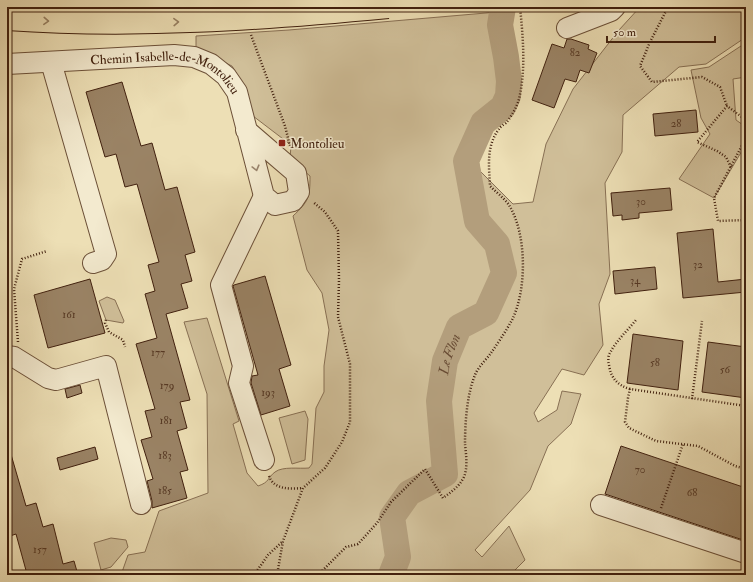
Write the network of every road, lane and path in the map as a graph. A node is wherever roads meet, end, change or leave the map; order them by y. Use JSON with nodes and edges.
{"nodes":[{"id":1,"x":388,"y":7,"type":"edge"},
{"id":2,"x":520,"y":7,"type":"edge"},
{"id":3,"x":615,"y":7,"type":"edge"},
{"id":4,"x":668,"y":7,"type":"edge"},
{"id":5,"x":7,"y":19,"type":"edge"},
{"id":6,"x":567,"y":28,"type":"dead end"},
{"id":7,"x":250,"y":32,"type":"dead end"},
{"id":8,"x":51,"y":62,"type":"junction"},
{"id":9,"x":7,"y":64,"type":"edge"},
{"id":10,"x":727,"y":106,"type":"junction"},
{"id":11,"x":746,"y":120,"type":"edge"},
{"id":12,"x":246,"y":130,"type":"junction"},
{"id":13,"x":746,"y":138,"type":"edge"},
{"id":14,"x":731,"y":168,"type":"junction"},
{"id":15,"x":296,"y":173,"type":"junction"},
{"id":16,"x":264,"y":196,"type":"junction"},
{"id":17,"x":307,"y":198,"type":"dead end"},
{"id":18,"x":746,"y":220,"type":"edge"},
{"id":19,"x":47,"y":251,"type":"dead end"},
{"id":20,"x":93,"y":263,"type":"dead end"},
{"id":21,"x":106,"y":320,"type":"dead end"},
{"id":22,"x":636,"y":320,"type":"dead end"},
{"id":23,"x":702,"y":321,"type":"dead end"},
{"id":24,"x":126,"y":347,"type":"dead end"},
{"id":25,"x":13,"y":352,"type":"edge"},
{"id":26,"x":630,"y":390,"type":"junction"},
{"id":27,"x":692,"y":399,"type":"junction"},
{"id":28,"x":746,"y":406,"type":"edge"},
{"id":29,"x":683,"y":444,"type":"junction"},
{"id":30,"x":264,"y":460,"type":"joint"},
{"id":31,"x":746,"y":469,"type":"edge"},
{"id":32,"x":303,"y":488,"type":"junction"},
{"id":33,"x":141,"y":504,"type":"dead end"},
{"id":34,"x":601,"y":505,"type":"dead end"},
{"id":35,"x":656,"y":523,"type":"junction"},
{"id":36,"x":283,"y":541,"type":"junction"},
{"id":37,"x":746,"y":553,"type":"edge"},
{"id":38,"x":254,"y":575,"type":"edge"},
{"id":39,"x":277,"y":575,"type":"edge"},
{"id":40,"x":318,"y":575,"type":"edge"}],
"edges":[{"from":5,"to":1,"type":"highway","one_way":true,"bridge":true},
{"from":2,"to":40,"type":"path"},
{"from":3,"to":6,"type":"street"},
{"from":4,"to":10,"type":"path"},
{"from":7,"to":15,"type":"path"},
{"from":8,"to":9,"type":"street","name":"Chemin Isabelle-de-Montolieu"},
{"from":8,"to":12,"type":"street","name":"Chemin Isabelle-de-Montolieu"},
{"from":8,"to":20,"type":"street"},
{"from":10,"to":11,"type":"path"},
{"from":10,"to":14,"type":"path"},
{"from":12,"to":15,"type":"street"},
{"from":12,"to":16,"type":"street","name":"Chemin Isabelle-de-Montolieu","one_way":true},
{"from":13,"to":14,"type":"path"},
{"from":14,"to":18,"type":"path"},
{"from":15,"to":16,"type":"street"},
{"from":16,"to":30,"type":"street"},
{"from":17,"to":32,"type":"path"},
{"from":19,"to":25,"type":"path"},
{"from":21,"to":24,"type":"path"},
{"from":22,"to":26,"type":"path"},
{"from":23,"to":27,"type":"path"},
{"from":25,"to":33,"type":"street"},
{"from":26,"to":27,"type":"path"},
{"from":26,"to":29,"type":"path"},
{"from":27,"to":28,"type":"path"},
{"from":29,"to":31,"type":"path"},
{"from":29,"to":35,"type":"path"},
{"from":30,"to":32,"type":"path"},
{"from":32,"to":36,"type":"path"},
{"from":34,"to":35,"type":"street"},
{"from":35,"to":37,"type":"street"},
{"from":36,"to":38,"type":"path"},
{"from":36,"to":39,"type":"path"}]}
